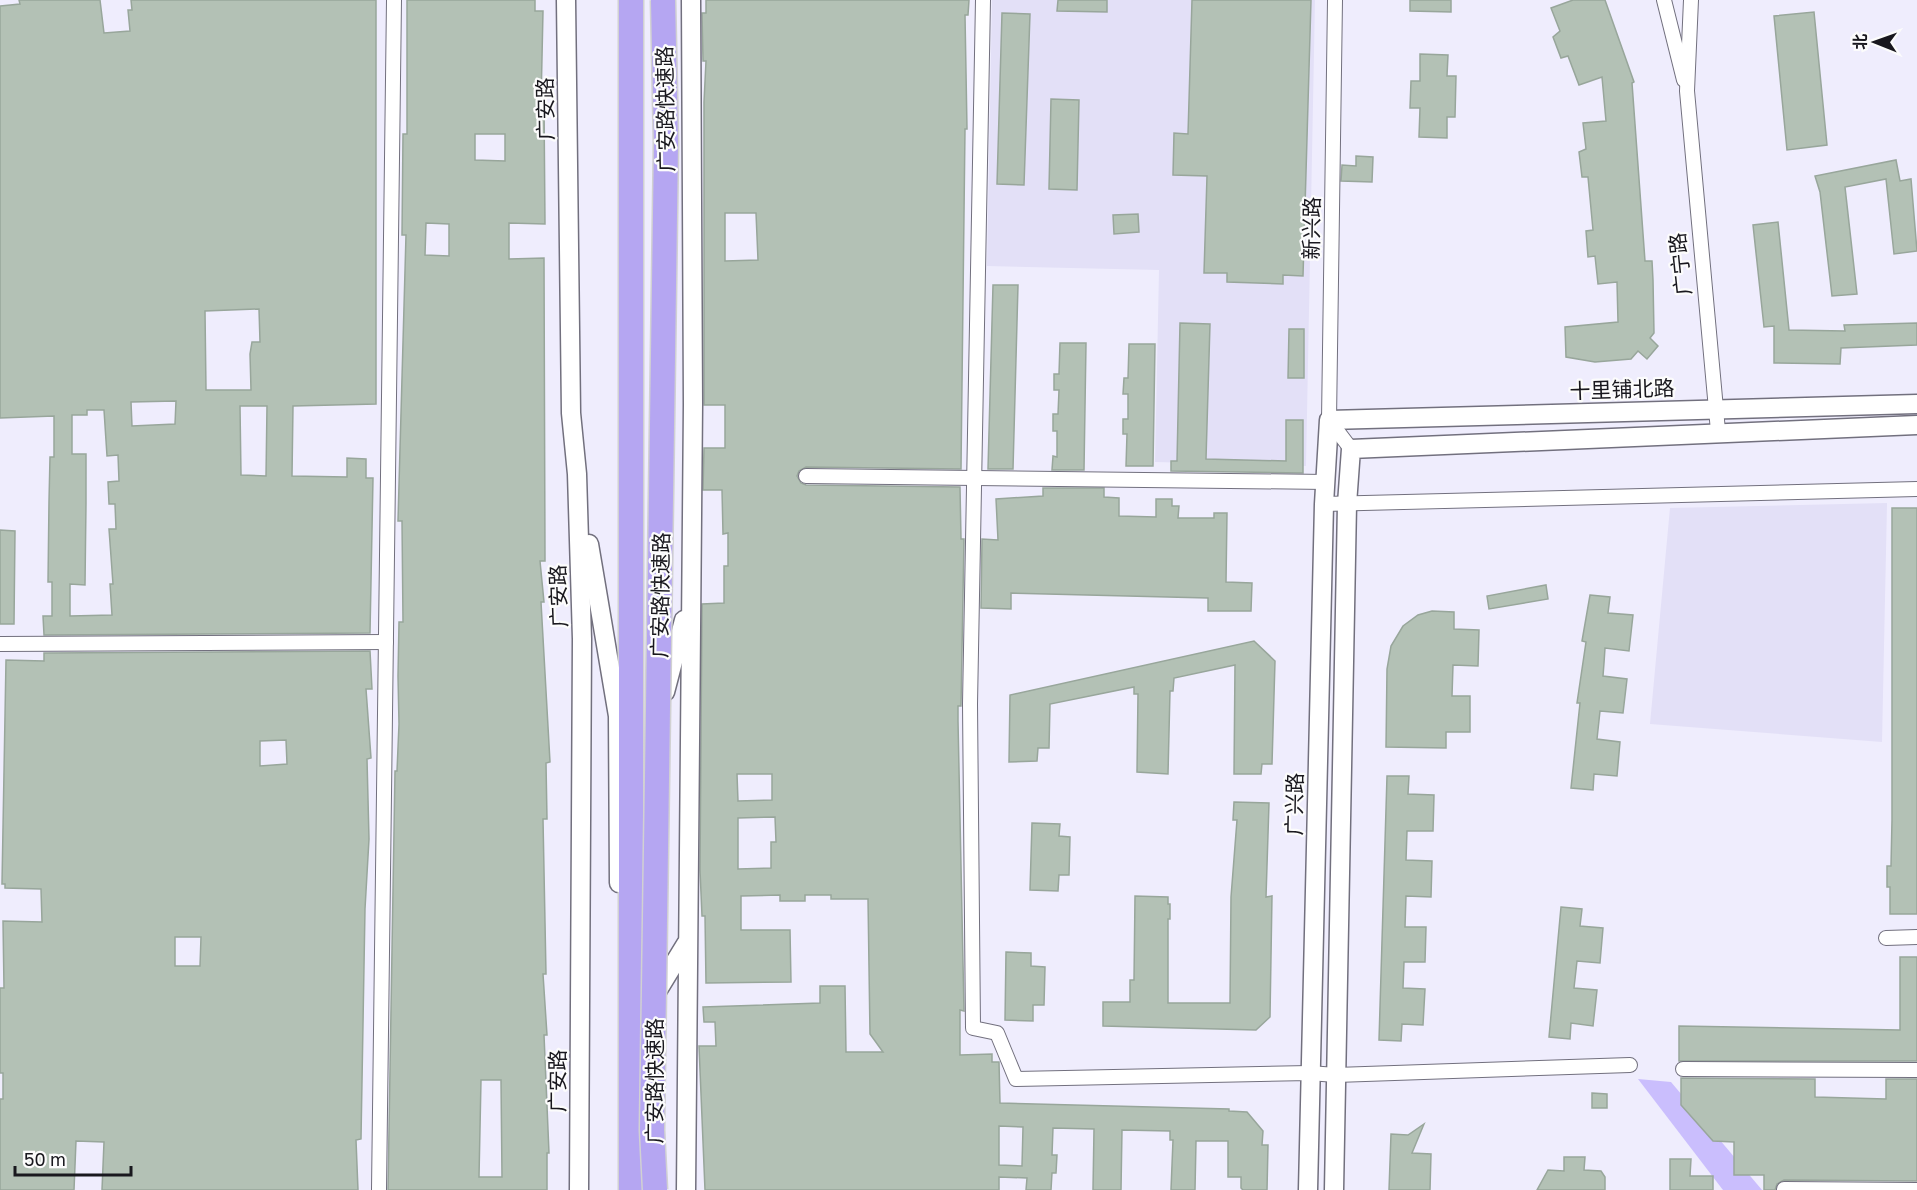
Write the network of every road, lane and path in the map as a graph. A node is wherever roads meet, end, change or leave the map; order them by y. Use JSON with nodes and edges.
{"nodes":[{"id":1,"x":394,"y":0,"type":"edge"},
{"id":2,"x":566,"y":0,"type":"edge"},
{"id":3,"x":631,"y":0,"type":"edge"},
{"id":4,"x":663,"y":0,"type":"edge"},
{"id":5,"x":691,"y":0,"type":"edge"},
{"id":6,"x":983,"y":0,"type":"edge"},
{"id":7,"x":1335,"y":0,"type":"edge"},
{"id":8,"x":1664,"y":0,"type":"edge"},
{"id":9,"x":1691,"y":0,"type":"edge"},
{"id":10,"x":1687,"y":91,"type":"junction"},
{"id":11,"x":1917,"y":404,"type":"edge"},
{"id":12,"x":1717,"y":409,"type":"junction"},
{"id":13,"x":1329,"y":420,"type":"junction"},
{"id":14,"x":1917,"y":425,"type":"edge"},
{"id":15,"x":1718,"y":431,"type":"junction"},
{"id":16,"x":1351,"y":449,"type":"junction"},
{"id":17,"x":577,"y":474,"type":"junction"},
{"id":18,"x":806,"y":476,"type":"dead end"},
{"id":19,"x":973,"y":479,"type":"junction"},
{"id":20,"x":1326,"y":482,"type":"junction"},
{"id":21,"x":1917,"y":489,"type":"edge"},
{"id":22,"x":1324,"y":504,"type":"junction"},
{"id":23,"x":1347,"y":504,"type":"junction"},
{"id":24,"x":691,"y":594,"type":"junction"},
{"id":25,"x":386,"y":642,"type":"junction"},
{"id":26,"x":0,"y":644,"type":"edge"},
{"id":27,"x":1917,"y":937,"type":"edge"},
{"id":28,"x":1886,"y":938,"type":"dead end"},
{"id":29,"x":687,"y":942,"type":"junction"},
{"id":30,"x":648,"y":1007,"type":"junction"},
{"id":31,"x":1630,"y":1065,"type":"dead end"},
{"id":32,"x":1683,"y":1069,"type":"dead end"},
{"id":33,"x":1917,"y":1070,"type":"edge"},
{"id":34,"x":1309,"y":1073,"type":"junction"},
{"id":35,"x":1336,"y":1076,"type":"junction"},
{"id":36,"x":1784,"y":1189,"type":"edge"},
{"id":37,"x":379,"y":1190,"type":"edge"},
{"id":38,"x":579,"y":1190,"type":"edge"},
{"id":39,"x":622,"y":1190,"type":"edge"},
{"id":40,"x":631,"y":1190,"type":"edge"},
{"id":41,"x":647,"y":1190,"type":"edge"},
{"id":42,"x":655,"y":1190,"type":"edge"},
{"id":43,"x":686,"y":1190,"type":"edge"},
{"id":44,"x":1308,"y":1190,"type":"edge"},
{"id":45,"x":1334,"y":1190,"type":"edge"},
{"id":46,"x":1917,"y":1190,"type":"edge"}],
"edges":[{"from":1,"to":25,"type":"street"},
{"from":2,"to":17,"type":"main road","name":"广安路"},
{"from":3,"to":40,"type":"highway","name":"广安路快速路"},
{"from":4,"to":42,"type":"highway","name":"广安路快速路","bridge":true},
{"from":5,"to":24,"type":"main road"},
{"from":6,"to":19,"type":"street"},
{"from":7,"to":13,"type":"street","name":"新兴路"},
{"from":8,"to":10,"type":"street","name":"广宁路"},
{"from":9,"to":10,"type":"street","name":"广宁路"},
{"from":10,"to":12,"type":"street","name":"广宁路"},
{"from":11,"to":12,"type":"main road","name":"十里铺北路"},
{"from":12,"to":13,"type":"main road","name":"十里铺北路"},
{"from":12,"to":15,"type":"street","name":"广宁路"},
{"from":13,"to":16,"type":"street"},
{"from":13,"to":20,"type":"main road","name":"广兴路"},
{"from":14,"to":15,"type":"main road"},
{"from":15,"to":16,"type":"main road"},
{"from":16,"to":23,"type":"main road"},
{"from":17,"to":38,"type":"main road","name":"广安路"},
{"from":17,"to":39,"type":"main road"},
{"from":18,"to":19,"type":"street"},
{"from":19,"to":20,"type":"street"},
{"from":19,"to":34,"type":"street"},
{"from":20,"to":22,"type":"main road","name":"广兴路"},
{"from":21,"to":23,"type":"street"},
{"from":22,"to":23,"type":"street"},
{"from":22,"to":34,"type":"main road","name":"广兴路"},
{"from":23,"to":35,"type":"main road"},
{"from":24,"to":29,"type":"main road"},
{"from":24,"to":30,"type":"main road"},
{"from":25,"to":26,"type":"street"},
{"from":25,"to":37,"type":"street"},
{"from":27,"to":28,"type":"street"},
{"from":29,"to":30,"type":"main road"},
{"from":29,"to":43,"type":"main road"},
{"from":30,"to":41,"type":"main road"},
{"from":31,"to":35,"type":"street"},
{"from":32,"to":33,"type":"street"},
{"from":34,"to":35,"type":"street"},
{"from":34,"to":44,"type":"main road","name":"广兴路"},
{"from":35,"to":45,"type":"main road"},
{"from":36,"to":46,"type":"street"}]}
